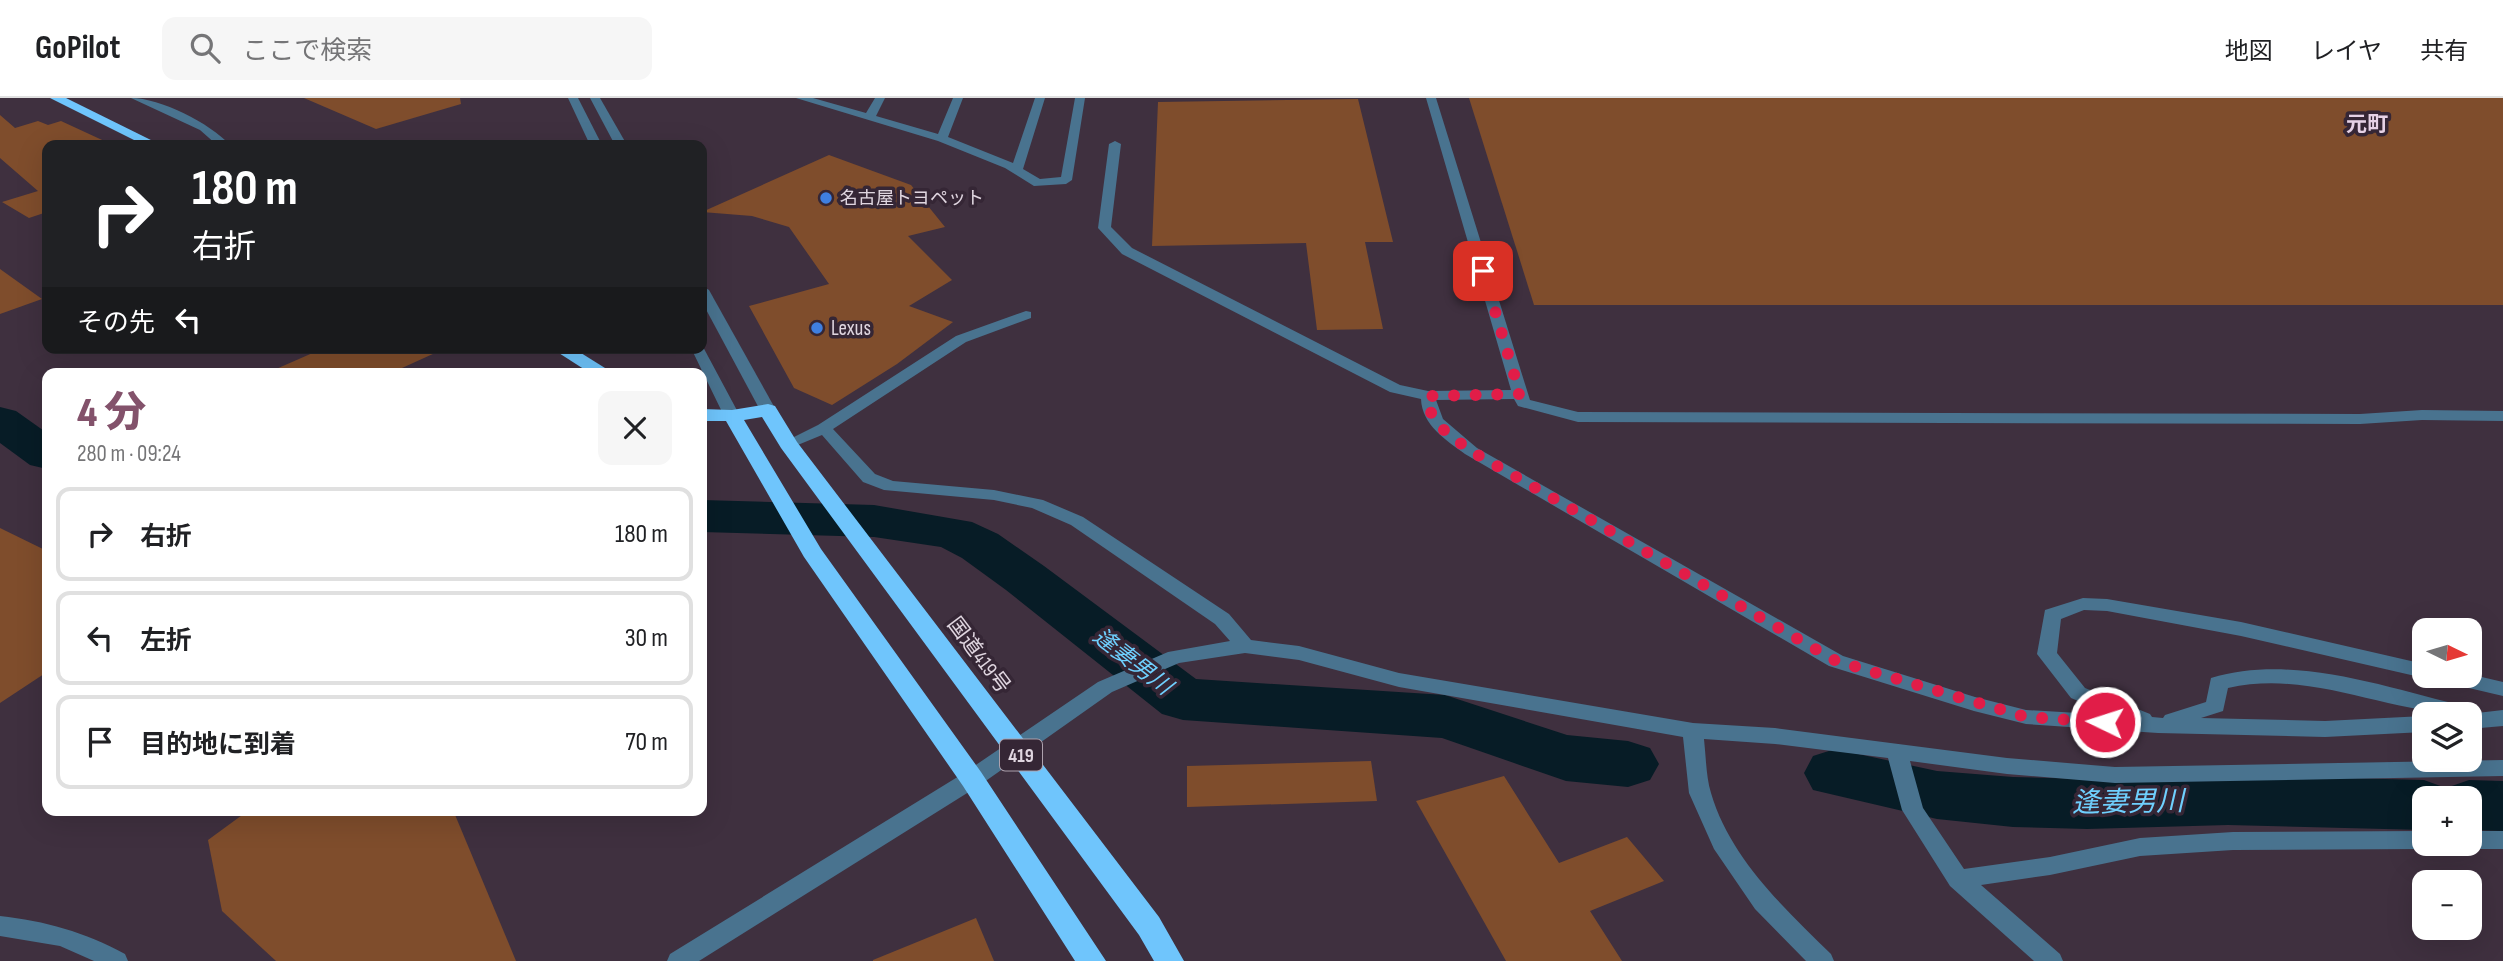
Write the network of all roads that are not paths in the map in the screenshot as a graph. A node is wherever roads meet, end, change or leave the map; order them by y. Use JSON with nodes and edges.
{"nodes":[{"id":1,"x":56,"y":98,"type":"edge"},
{"id":2,"x":135,"y":98,"type":"edge"},
{"id":3,"x":573,"y":98,"type":"edge"},
{"id":4,"x":595,"y":98,"type":"edge"},
{"id":5,"x":801,"y":98,"type":"edge"},
{"id":6,"x":880,"y":98,"type":"edge"},
{"id":7,"x":958,"y":98,"type":"edge"},
{"id":8,"x":1040,"y":98,"type":"edge"},
{"id":9,"x":1080,"y":98,"type":"edge"},
{"id":10,"x":1431,"y":98,"type":"edge"},
{"id":11,"x":869,"y":118,"type":"junction"},
{"id":12,"x":942,"y":139,"type":"junction"},
{"id":13,"x":144,"y":140,"type":"edge"},
{"id":14,"x":218,"y":140,"type":"edge"},
{"id":15,"x":594,"y":140,"type":"edge"},
{"id":16,"x":618,"y":140,"type":"edge"},
{"id":17,"x":1115,"y":144,"type":"dead end"},
{"id":18,"x":1017,"y":170,"type":"junction"},
{"id":19,"x":707,"y":299,"type":"edge"},
{"id":20,"x":1026,"y":314,"type":"dead end"},
{"id":21,"x":571,"y":354,"type":"edge"},
{"id":22,"x":701,"y":354,"type":"edge"},
{"id":23,"x":595,"y":368,"type":"edge"},
{"id":24,"x":1520,"y":394,"type":"junction"},
{"id":25,"x":1428,"y":396,"type":"junction"},
{"id":26,"x":768,"y":410,"type":"junction"},
{"id":27,"x":707,"y":415,"type":"edge"},
{"id":28,"x":732,"y":416,"type":"junction"},
{"id":29,"x":2503,"y":416,"type":"edge"},
{"id":30,"x":824,"y":428,"type":"junction"},
{"id":31,"x":788,"y":444,"type":"junction"},
{"id":32,"x":1245,"y":646,"type":"junction"},
{"id":33,"x":2412,"y":668,"type":"edge"},
{"id":34,"x":2482,"y":684,"type":"edge"},
{"id":35,"x":2503,"y":689,"type":"edge"},
{"id":36,"x":2417,"y":702,"type":"edge"},
{"id":37,"x":2158,"y":725,"type":"junction"},
{"id":38,"x":2412,"y":725,"type":"edge"},
{"id":39,"x":1693,"y":731,"type":"junction"},
{"id":40,"x":1017,"y":750,"type":"junction"},
{"id":41,"x":1897,"y":753,"type":"junction"},
{"id":42,"x":2503,"y":768,"type":"edge"},
{"id":43,"x":972,"y":779,"type":"junction"},
{"id":44,"x":2412,"y":840,"type":"edge"},
{"id":45,"x":2482,"y":840,"type":"edge"},
{"id":46,"x":2503,"y":840,"type":"edge"},
{"id":47,"x":1958,"y":879,"type":"junction"},
{"id":48,"x":0,"y":926,"type":"edge"},
{"id":49,"x":116,"y":961,"type":"edge"},
{"id":50,"x":679,"y":961,"type":"edge"},
{"id":51,"x":1091,"y":961,"type":"edge"},
{"id":52,"x":1168,"y":961,"type":"edge"},
{"id":53,"x":1822,"y":961,"type":"edge"},
{"id":54,"x":2051,"y":961,"type":"edge"}],
"edges":[{"from":1,"to":13,"type":"highway"},
{"from":2,"to":14,"type":"street"},
{"from":3,"to":15,"type":"street"},
{"from":4,"to":16,"type":"street"},
{"from":5,"to":11,"type":"street"},
{"from":6,"to":11,"type":"street"},
{"from":7,"to":12,"type":"street"},
{"from":8,"to":18,"type":"street"},
{"from":9,"to":18,"type":"street"},
{"from":10,"to":24,"type":"street"},
{"from":11,"to":12,"type":"street"},
{"from":12,"to":18,"type":"street"},
{"from":17,"to":25,"type":"street"},
{"from":19,"to":26,"type":"street"},
{"from":20,"to":30,"type":"street"},
{"from":21,"to":23,"type":"highway"},
{"from":22,"to":28,"type":"street"},
{"from":24,"to":25,"type":"street"},
{"from":24,"to":29,"type":"street"},
{"from":25,"to":37,"type":"street"},
{"from":26,"to":28,"type":"highway"},
{"from":26,"to":31,"type":"highway","name":"国道419号","number":"419"},
{"from":27,"to":28,"type":"highway"},
{"from":28,"to":43,"type":"highway","number":"419"},
{"from":30,"to":31,"type":"street"},
{"from":30,"to":32,"type":"street"},
{"from":31,"to":40,"type":"highway","name":"国道419号","number":"419"},
{"from":32,"to":39,"type":"street"},
{"from":32,"to":40,"type":"street"},
{"from":33,"to":37,"type":"street"},
{"from":34,"to":35,"type":"street"},
{"from":36,"to":37,"type":"street"},
{"from":37,"to":38,"type":"street"},
{"from":39,"to":41,"type":"street"},
{"from":39,"to":53,"type":"street"},
{"from":40,"to":43,"type":"street"},
{"from":40,"to":52,"type":"highway","name":"国道419号","number":"419"},
{"from":41,"to":42,"type":"street"},
{"from":41,"to":47,"type":"street"},
{"from":43,"to":50,"type":"street"},
{"from":43,"to":51,"type":"highway","number":"419"},
{"from":44,"to":47,"type":"street"},
{"from":45,"to":46,"type":"street"},
{"from":47,"to":54,"type":"street"},
{"from":48,"to":49,"type":"street"}]}
